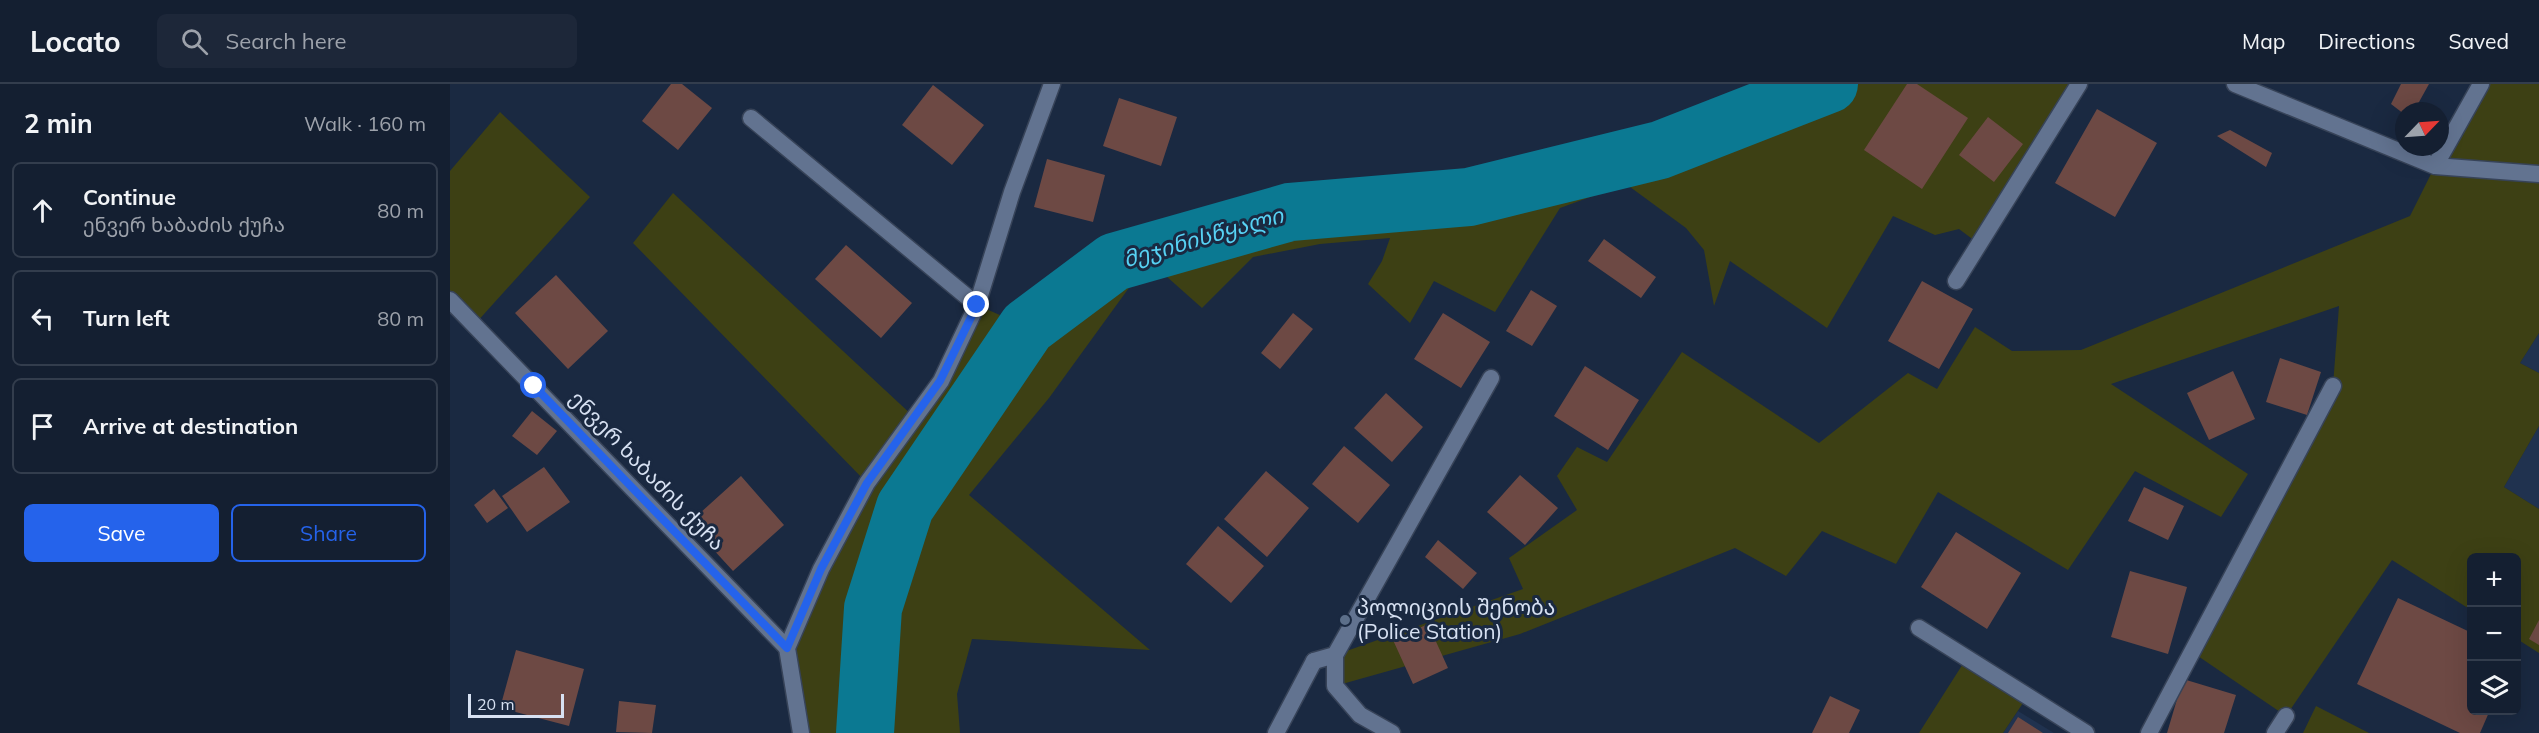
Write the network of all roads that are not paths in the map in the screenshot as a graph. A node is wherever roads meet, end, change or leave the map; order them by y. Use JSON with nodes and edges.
{"nodes":[{"id":1,"x":1052,"y":84,"type":"edge"},
{"id":2,"x":2079,"y":84,"type":"edge"},
{"id":3,"x":2235,"y":84,"type":"edge"},
{"id":4,"x":2481,"y":84,"type":"edge"},
{"id":5,"x":751,"y":118,"type":"dead end"},
{"id":6,"x":2435,"y":166,"type":"junction"},
{"id":7,"x":2539,"y":174,"type":"edge"},
{"id":8,"x":1956,"y":281,"type":"dead end"},
{"id":9,"x":450,"y":300,"type":"edge"},
{"id":10,"x":977,"y":305,"type":"junction"},
{"id":11,"x":1491,"y":378,"type":"dead end"},
{"id":12,"x":2333,"y":386,"type":"dead end"},
{"id":13,"x":1919,"y":627,"type":"dead end"},
{"id":14,"x":787,"y":648,"type":"junction"},
{"id":15,"x":1335,"y":655,"type":"junction"},
{"id":16,"x":2286,"y":716,"type":"dead end"},
{"id":17,"x":801,"y":733,"type":"edge"},
{"id":18,"x":1276,"y":733,"type":"edge"},
{"id":19,"x":1392,"y":733,"type":"edge"},
{"id":20,"x":2086,"y":733,"type":"edge"},
{"id":21,"x":2149,"y":733,"type":"edge"},
{"id":22,"x":2275,"y":733,"type":"edge"}],
"edges":[{"from":1,"to":10,"type":"street"},
{"from":2,"to":8,"type":"street"},
{"from":3,"to":6,"type":"street"},
{"from":4,"to":6,"type":"street"},
{"from":5,"to":10,"type":"street"},
{"from":6,"to":7,"type":"street"},
{"from":9,"to":14,"type":"street","name":"ენვერ ხაბაძის ქუჩა"},
{"from":10,"to":14,"type":"street"},
{"from":11,"to":15,"type":"street"},
{"from":12,"to":21,"type":"street"},
{"from":13,"to":20,"type":"street"},
{"from":14,"to":17,"type":"street"},
{"from":15,"to":18,"type":"street"},
{"from":15,"to":19,"type":"street"},
{"from":16,"to":22,"type":"street"}]}
